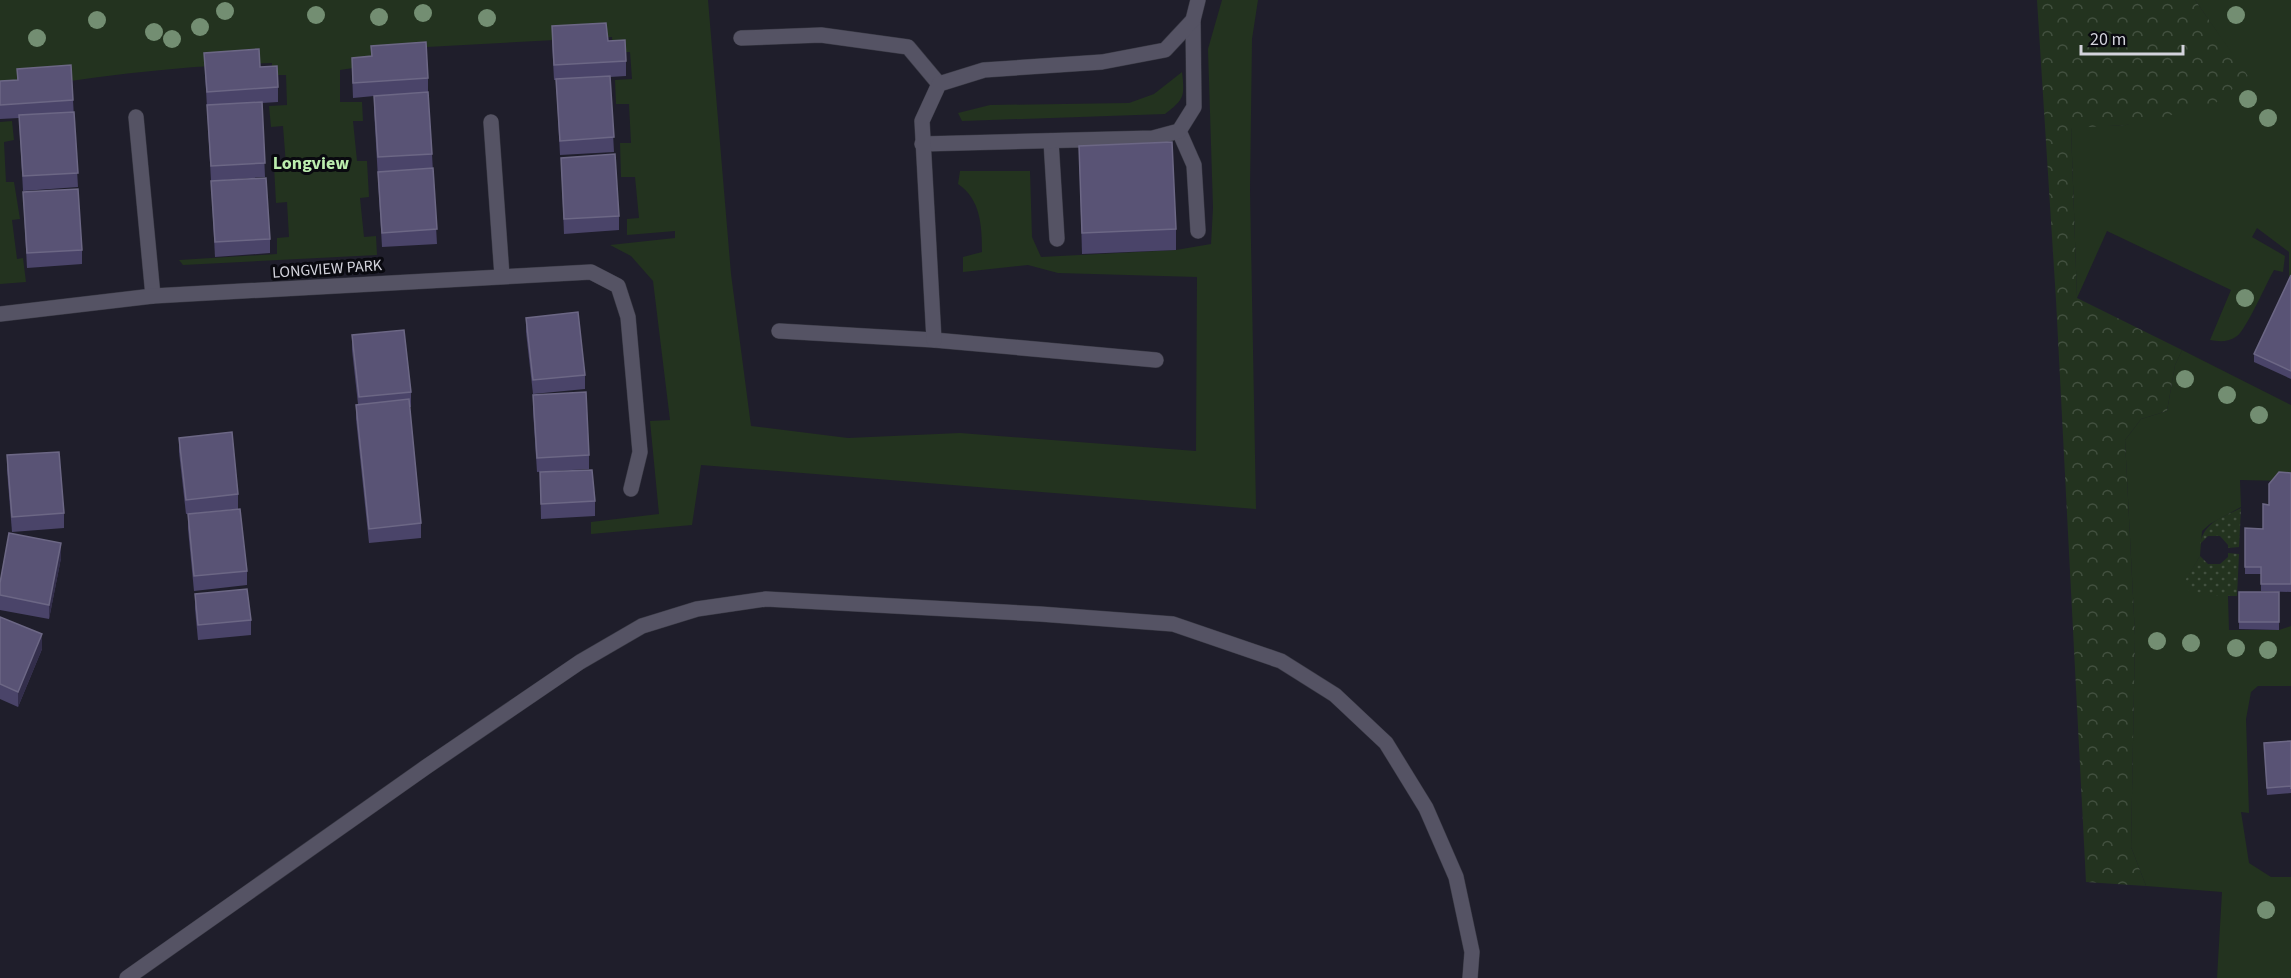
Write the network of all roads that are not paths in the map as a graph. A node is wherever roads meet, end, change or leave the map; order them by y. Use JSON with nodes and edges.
{"nodes":[{"id":1,"x":1198,"y":0,"type":"edge"},
{"id":2,"x":1193,"y":20,"type":"junction"},
{"id":3,"x":741,"y":38,"type":"dead end"},
{"id":4,"x":939,"y":84,"type":"junction"},
{"id":5,"x":136,"y":117,"type":"dead end"},
{"id":6,"x":491,"y":122,"type":"dead end"},
{"id":7,"x":1179,"y":131,"type":"junction"},
{"id":8,"x":1051,"y":141,"type":"junction"},
{"id":9,"x":922,"y":144,"type":"junction"},
{"id":10,"x":1198,"y":231,"type":"dead end"},
{"id":11,"x":1057,"y":239,"type":"dead end"},
{"id":12,"x":502,"y":276,"type":"junction"},
{"id":13,"x":153,"y":296,"type":"junction"},
{"id":14,"x":0,"y":314,"type":"edge"},
{"id":15,"x":779,"y":331,"type":"dead end"},
{"id":16,"x":934,"y":340,"type":"junction"},
{"id":17,"x":1156,"y":360,"type":"dead end"},
{"id":18,"x":631,"y":489,"type":"dead end"},
{"id":19,"x":127,"y":978,"type":"edge"},
{"id":20,"x":1470,"y":978,"type":"edge"}],
"edges":[{"from":1,"to":2,"type":"street"},
{"from":2,"to":4,"type":"street"},
{"from":2,"to":7,"type":"street"},
{"from":3,"to":4,"type":"street"},
{"from":4,"to":9,"type":"street"},
{"from":5,"to":13,"type":"street"},
{"from":6,"to":12,"type":"street"},
{"from":7,"to":8,"type":"street"},
{"from":7,"to":10,"type":"street"},
{"from":8,"to":9,"type":"street"},
{"from":8,"to":11,"type":"street"},
{"from":9,"to":16,"type":"street"},
{"from":12,"to":13,"type":"street","name":"LONGVIEW PARK"},
{"from":12,"to":18,"type":"street","name":"LONGVIEW PARK"},
{"from":13,"to":14,"type":"street","name":"LONGVIEW PARK"},
{"from":15,"to":16,"type":"street"},
{"from":16,"to":17,"type":"street"},
{"from":19,"to":20,"type":"street"}]}
